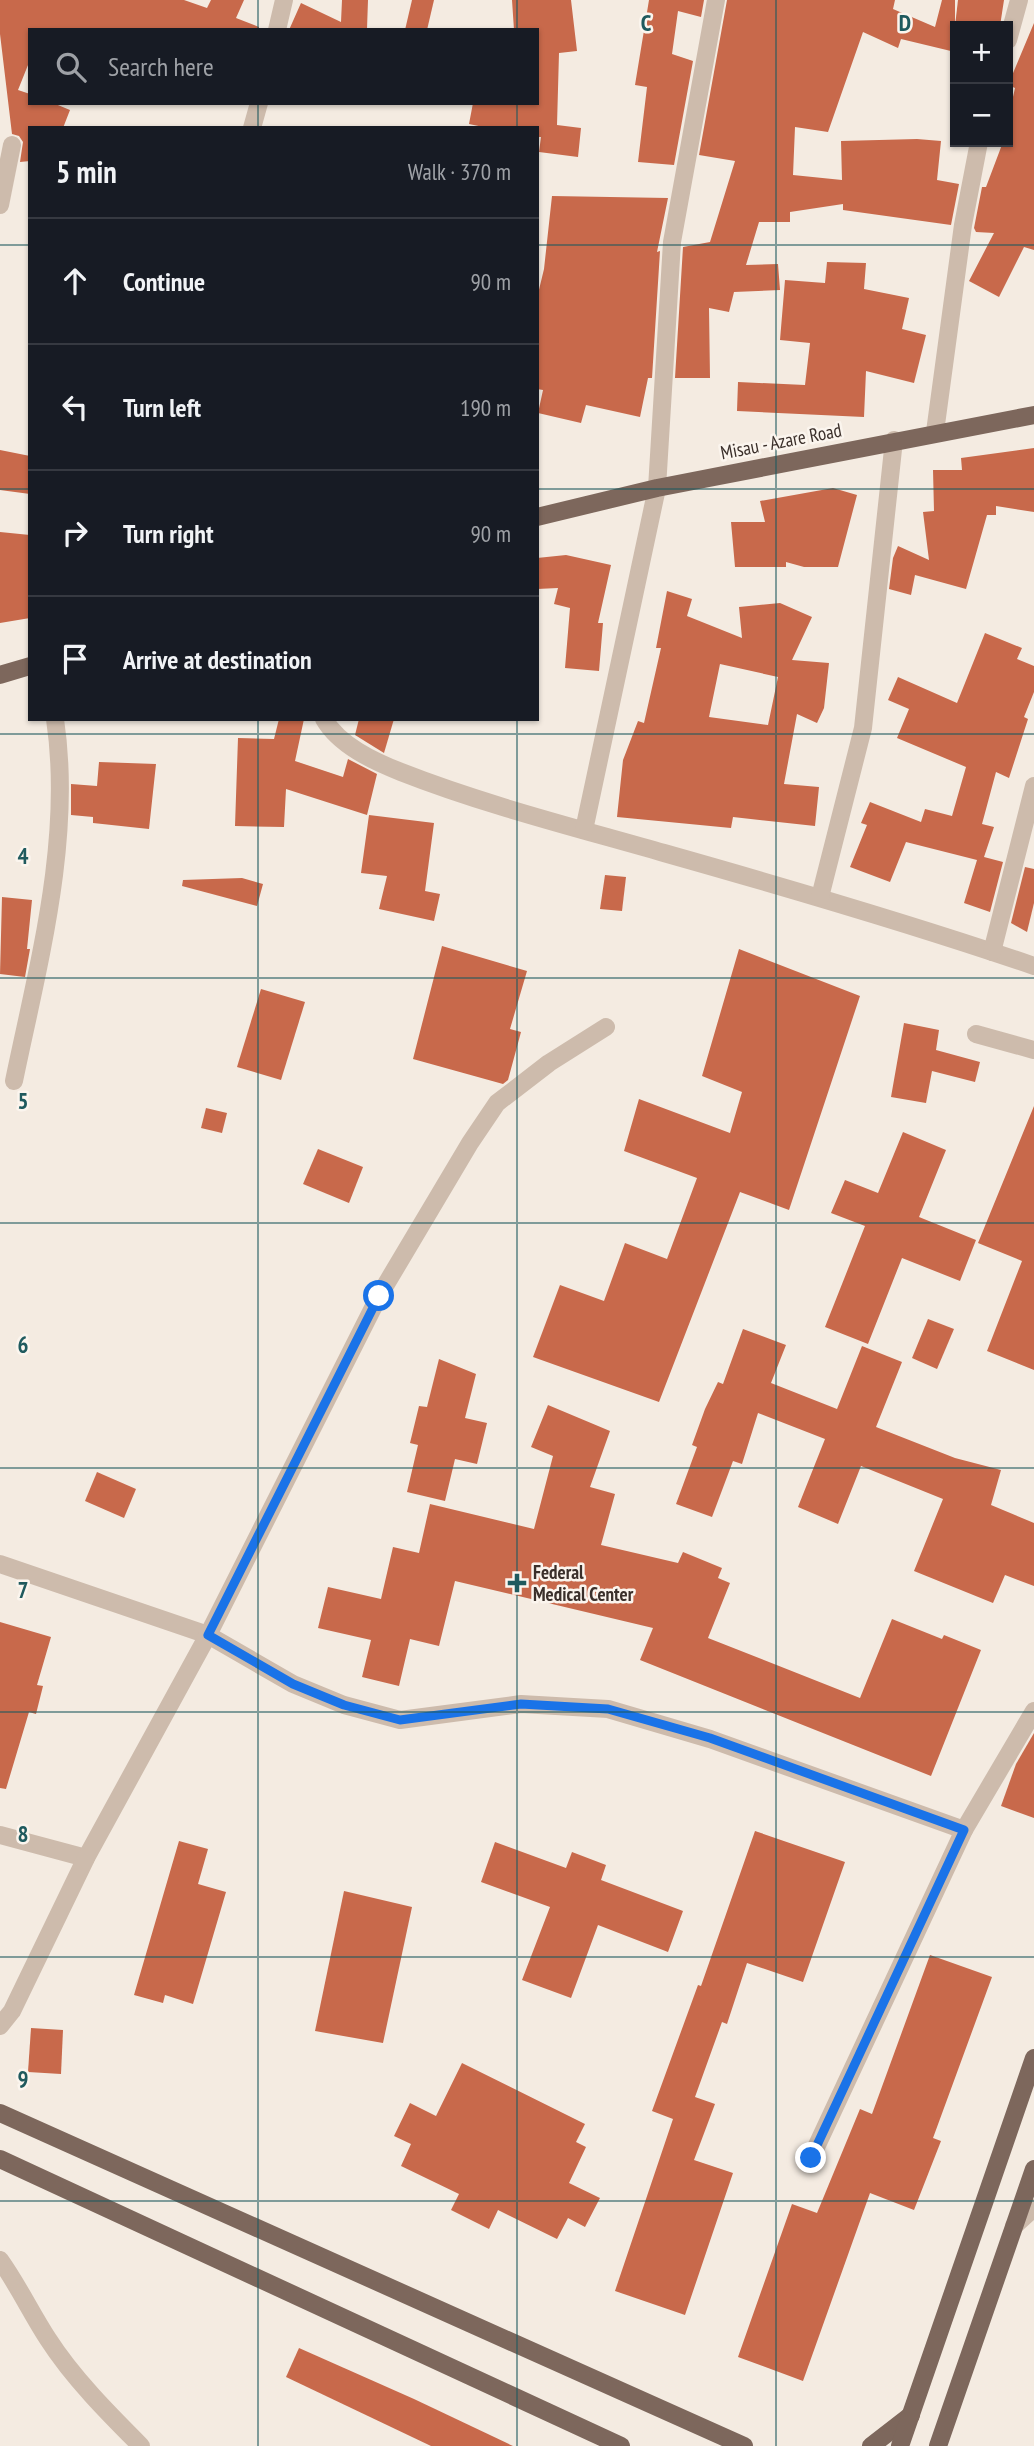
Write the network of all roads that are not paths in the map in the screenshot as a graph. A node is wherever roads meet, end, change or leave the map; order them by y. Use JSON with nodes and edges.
{"nodes":[{"id":1,"x":284,"y":0,"type":"edge"},
{"id":2,"x":716,"y":0,"type":"edge"},
{"id":3,"x":1019,"y":0,"type":"edge"},
{"id":4,"x":1013,"y":22,"type":"edge"},
{"id":5,"x":277,"y":28,"type":"edge"},
{"id":6,"x":258,"y":105,"type":"edge"},
{"id":7,"x":252,"y":126,"type":"edge"},
{"id":8,"x":12,"y":145,"type":"dead end"},
{"id":9,"x":978,"y":147,"type":"edge"},
{"id":10,"x":0,"y":205,"type":"edge"},
{"id":11,"x":1034,"y":415,"type":"edge"},
{"id":12,"x":934,"y":432,"type":"junction"},
{"id":13,"x":894,"y":440,"type":"junction"},
{"id":14,"x":657,"y":488,"type":"junction"},
{"id":15,"x":539,"y":517,"type":"edge"},
{"id":16,"x":28,"y":667,"type":"edge"},
{"id":17,"x":0,"y":675,"type":"edge"},
{"id":18,"x":55,"y":721,"type":"edge"},
{"id":19,"x":325,"y":721,"type":"edge"},
{"id":20,"x":1034,"y":786,"type":"edge"},
{"id":21,"x":584,"y":830,"type":"junction"},
{"id":22,"x":820,"y":897,"type":"junction"},
{"id":23,"x":992,"y":952,"type":"junction"},
{"id":24,"x":1034,"y":966,"type":"edge"},
{"id":25,"x":606,"y":1027,"type":"dead end"},
{"id":26,"x":976,"y":1034,"type":"dead end"},
{"id":27,"x":1034,"y":1050,"type":"edge"},
{"id":28,"x":14,"y":1081,"type":"dead end"},
{"id":29,"x":0,"y":1564,"type":"edge"},
{"id":30,"x":208,"y":1635,"type":"junction"},
{"id":31,"x":1034,"y":1711,"type":"edge"},
{"id":32,"x":964,"y":1830,"type":"junction"},
{"id":33,"x":0,"y":1835,"type":"edge"},
{"id":34,"x":86,"y":1858,"type":"junction"},
{"id":35,"x":0,"y":2026,"type":"edge"},
{"id":36,"x":1034,"y":2059,"type":"edge"},
{"id":37,"x":0,"y":2113,"type":"edge"},
{"id":38,"x":811,"y":2158,"type":"dead end"},
{"id":39,"x":0,"y":2159,"type":"edge"},
{"id":40,"x":1034,"y":2169,"type":"edge"},
{"id":41,"x":1034,"y":2208,"type":"edge"},
{"id":42,"x":1014,"y":2226,"type":"junction"},
{"id":43,"x":0,"y":2260,"type":"edge"},
{"id":44,"x":911,"y":2415,"type":"junction"},
{"id":45,"x":141,"y":2446,"type":"edge"},
{"id":46,"x":621,"y":2446,"type":"edge"},
{"id":47,"x":744,"y":2446,"type":"edge"},
{"id":48,"x":871,"y":2446,"type":"edge"},
{"id":49,"x":900,"y":2446,"type":"edge"},
{"id":50,"x":938,"y":2446,"type":"edge"}],
"edges":[{"from":1,"to":5,"type":"street"},
{"from":2,"to":14,"type":"street"},
{"from":3,"to":4,"type":"street"},
{"from":6,"to":7,"type":"street"},
{"from":8,"to":10,"type":"street"},
{"from":9,"to":12,"type":"street"},
{"from":11,"to":12,"type":"main road","name":"Misau - Azare Road"},
{"from":12,"to":13,"type":"main road","name":"Misau - Azare Road"},
{"from":13,"to":14,"type":"main road","name":"Misau - Azare Road"},
{"from":13,"to":22,"type":"street"},
{"from":14,"to":15,"type":"main road","name":"Misau - Azare Road"},
{"from":14,"to":21,"type":"street"},
{"from":16,"to":17,"type":"main road"},
{"from":18,"to":28,"type":"street"},
{"from":19,"to":21,"type":"street"},
{"from":20,"to":23,"type":"street"},
{"from":21,"to":22,"type":"street"},
{"from":22,"to":23,"type":"street"},
{"from":23,"to":24,"type":"street"},
{"from":25,"to":30,"type":"street"},
{"from":26,"to":27,"type":"street"},
{"from":29,"to":30,"type":"street"},
{"from":30,"to":32,"type":"street"},
{"from":30,"to":34,"type":"street"},
{"from":31,"to":32,"type":"street"},
{"from":32,"to":38,"type":"street"},
{"from":33,"to":34,"type":"street"},
{"from":34,"to":35,"type":"street"},
{"from":36,"to":44,"type":"main road"},
{"from":37,"to":47,"type":"main road"},
{"from":39,"to":46,"type":"main road"},
{"from":40,"to":42,"type":"main road"},
{"from":41,"to":42,"type":"street"},
{"from":42,"to":50,"type":"main road"},
{"from":43,"to":45,"type":"street"},
{"from":44,"to":48,"type":"main road"},
{"from":44,"to":49,"type":"main road"}]}
